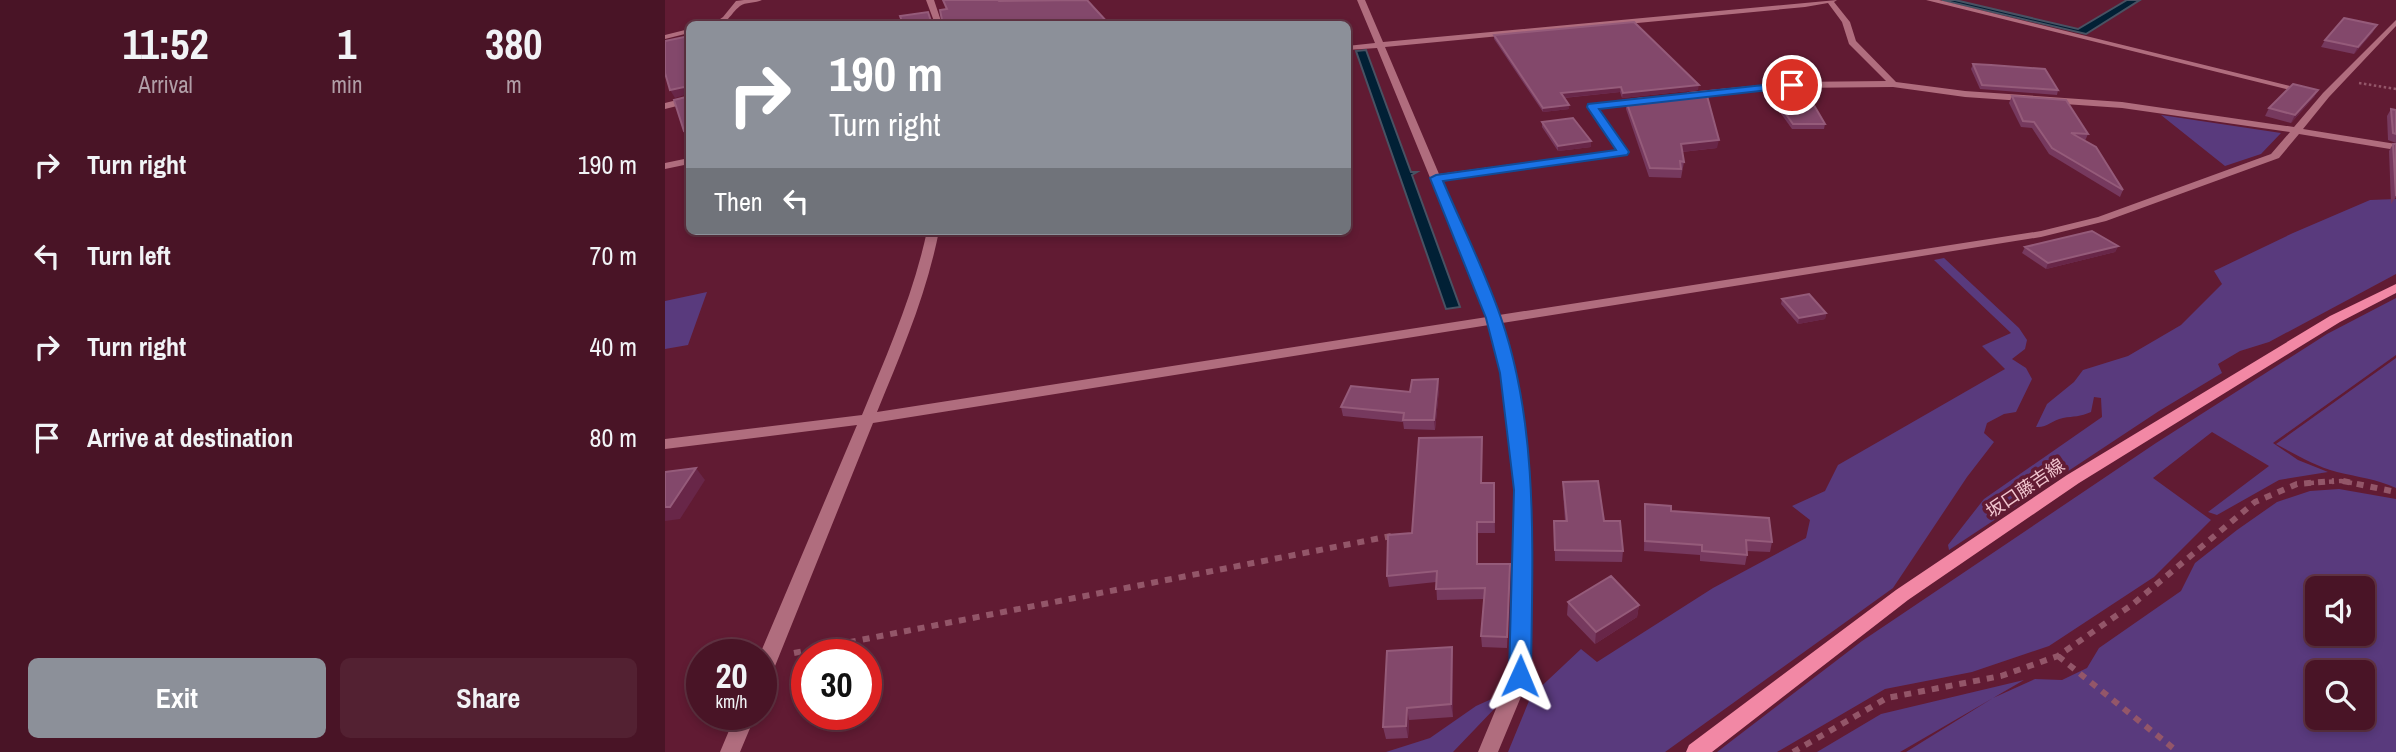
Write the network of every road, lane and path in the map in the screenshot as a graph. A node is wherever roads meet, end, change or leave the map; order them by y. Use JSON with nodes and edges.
{"nodes":[{"id":1,"x":758,"y":0,"type":"edge"},
{"id":2,"x":930,"y":0,"type":"edge"},
{"id":3,"x":1361,"y":0,"type":"edge"},
{"id":4,"x":1832,"y":0,"type":"edge"},
{"id":5,"x":1930,"y":0,"type":"edge"},
{"id":6,"x":1801,"y":2,"type":"edge"},
{"id":7,"x":722,"y":21,"type":"edge"},
{"id":8,"x":938,"y":21,"type":"edge"},
{"id":9,"x":2396,"y":22,"type":"edge"},
{"id":10,"x":686,"y":32,"type":"edge"},
{"id":11,"x":665,"y":37,"type":"edge"},
{"id":12,"x":1381,"y":45,"type":"junction"},
{"id":13,"x":1351,"y":48,"type":"edge"},
{"id":14,"x":2343,"y":81,"type":"junction"},
{"id":15,"x":1893,"y":84,"type":"junction"},
{"id":16,"x":2396,"y":89,"type":"edge"},
{"id":17,"x":1677,"y":96,"type":"edge"},
{"id":18,"x":2326,"y":96,"type":"junction"},
{"id":19,"x":1651,"y":99,"type":"edge"},
{"id":20,"x":686,"y":101,"type":"edge"},
{"id":21,"x":665,"y":106,"type":"edge"},
{"id":22,"x":2293,"y":132,"type":"junction"},
{"id":23,"x":2396,"y":147,"type":"edge"},
{"id":24,"x":686,"y":162,"type":"edge"},
{"id":25,"x":665,"y":166,"type":"edge"},
{"id":26,"x":1436,"y":178,"type":"junction"},
{"id":27,"x":932,"y":235,"type":"edge"},
{"id":28,"x":2396,"y":288,"type":"edge"},
{"id":29,"x":1494,"y":318,"type":"junction"},
{"id":30,"x":867,"y":419,"type":"junction"},
{"id":31,"x":665,"y":444,"type":"edge"},
{"id":32,"x":2396,"y":492,"type":"edge"},
{"id":33,"x":1391,"y":536,"type":"edge"},
{"id":34,"x":776,"y":639,"type":"edge"},
{"id":35,"x":2058,"y":656,"type":"junction"},
{"id":36,"x":777,"y":657,"type":"edge"},
{"id":37,"x":739,"y":730,"type":"edge"},
{"id":38,"x":730,"y":752,"type":"edge"},
{"id":39,"x":1488,"y":752,"type":"edge"},
{"id":40,"x":1696,"y":752,"type":"edge"},
{"id":41,"x":1793,"y":752,"type":"edge"},
{"id":42,"x":2178,"y":752,"type":"edge"}],
"edges":[{"from":1,"to":7,"type":"street"},
{"from":2,"to":8,"type":"street"},
{"from":3,"to":12,"type":"street"},
{"from":4,"to":6,"type":"street"},
{"from":4,"to":15,"type":"street"},
{"from":5,"to":18,"type":"street"},
{"from":6,"to":12,"type":"street"},
{"from":9,"to":14,"type":"street"},
{"from":10,"to":11,"type":"street"},
{"from":12,"to":13,"type":"street"},
{"from":12,"to":26,"type":"street"},
{"from":14,"to":16,"type":"path"},
{"from":14,"to":18,"type":"street"},
{"from":15,"to":17,"type":"street"},
{"from":15,"to":22,"type":"street"},
{"from":18,"to":22,"type":"street"},
{"from":19,"to":26,"type":"street"},
{"from":20,"to":21,"type":"street"},
{"from":22,"to":23,"type":"street"},
{"from":22,"to":29,"type":"street"},
{"from":24,"to":25,"type":"street"},
{"from":26,"to":29,"type":"street"},
{"from":27,"to":30,"type":"street"},
{"from":28,"to":40,"type":"main road","name":"坂口藤吉線"},
{"from":29,"to":30,"type":"street"},
{"from":29,"to":39,"type":"street"},
{"from":30,"to":31,"type":"street"},
{"from":30,"to":34,"type":"street"},
{"from":32,"to":35,"type":"path"},
{"from":33,"to":36,"type":"path"},
{"from":35,"to":41,"type":"path"},
{"from":35,"to":42,"type":"path"},
{"from":37,"to":38,"type":"street"}]}
